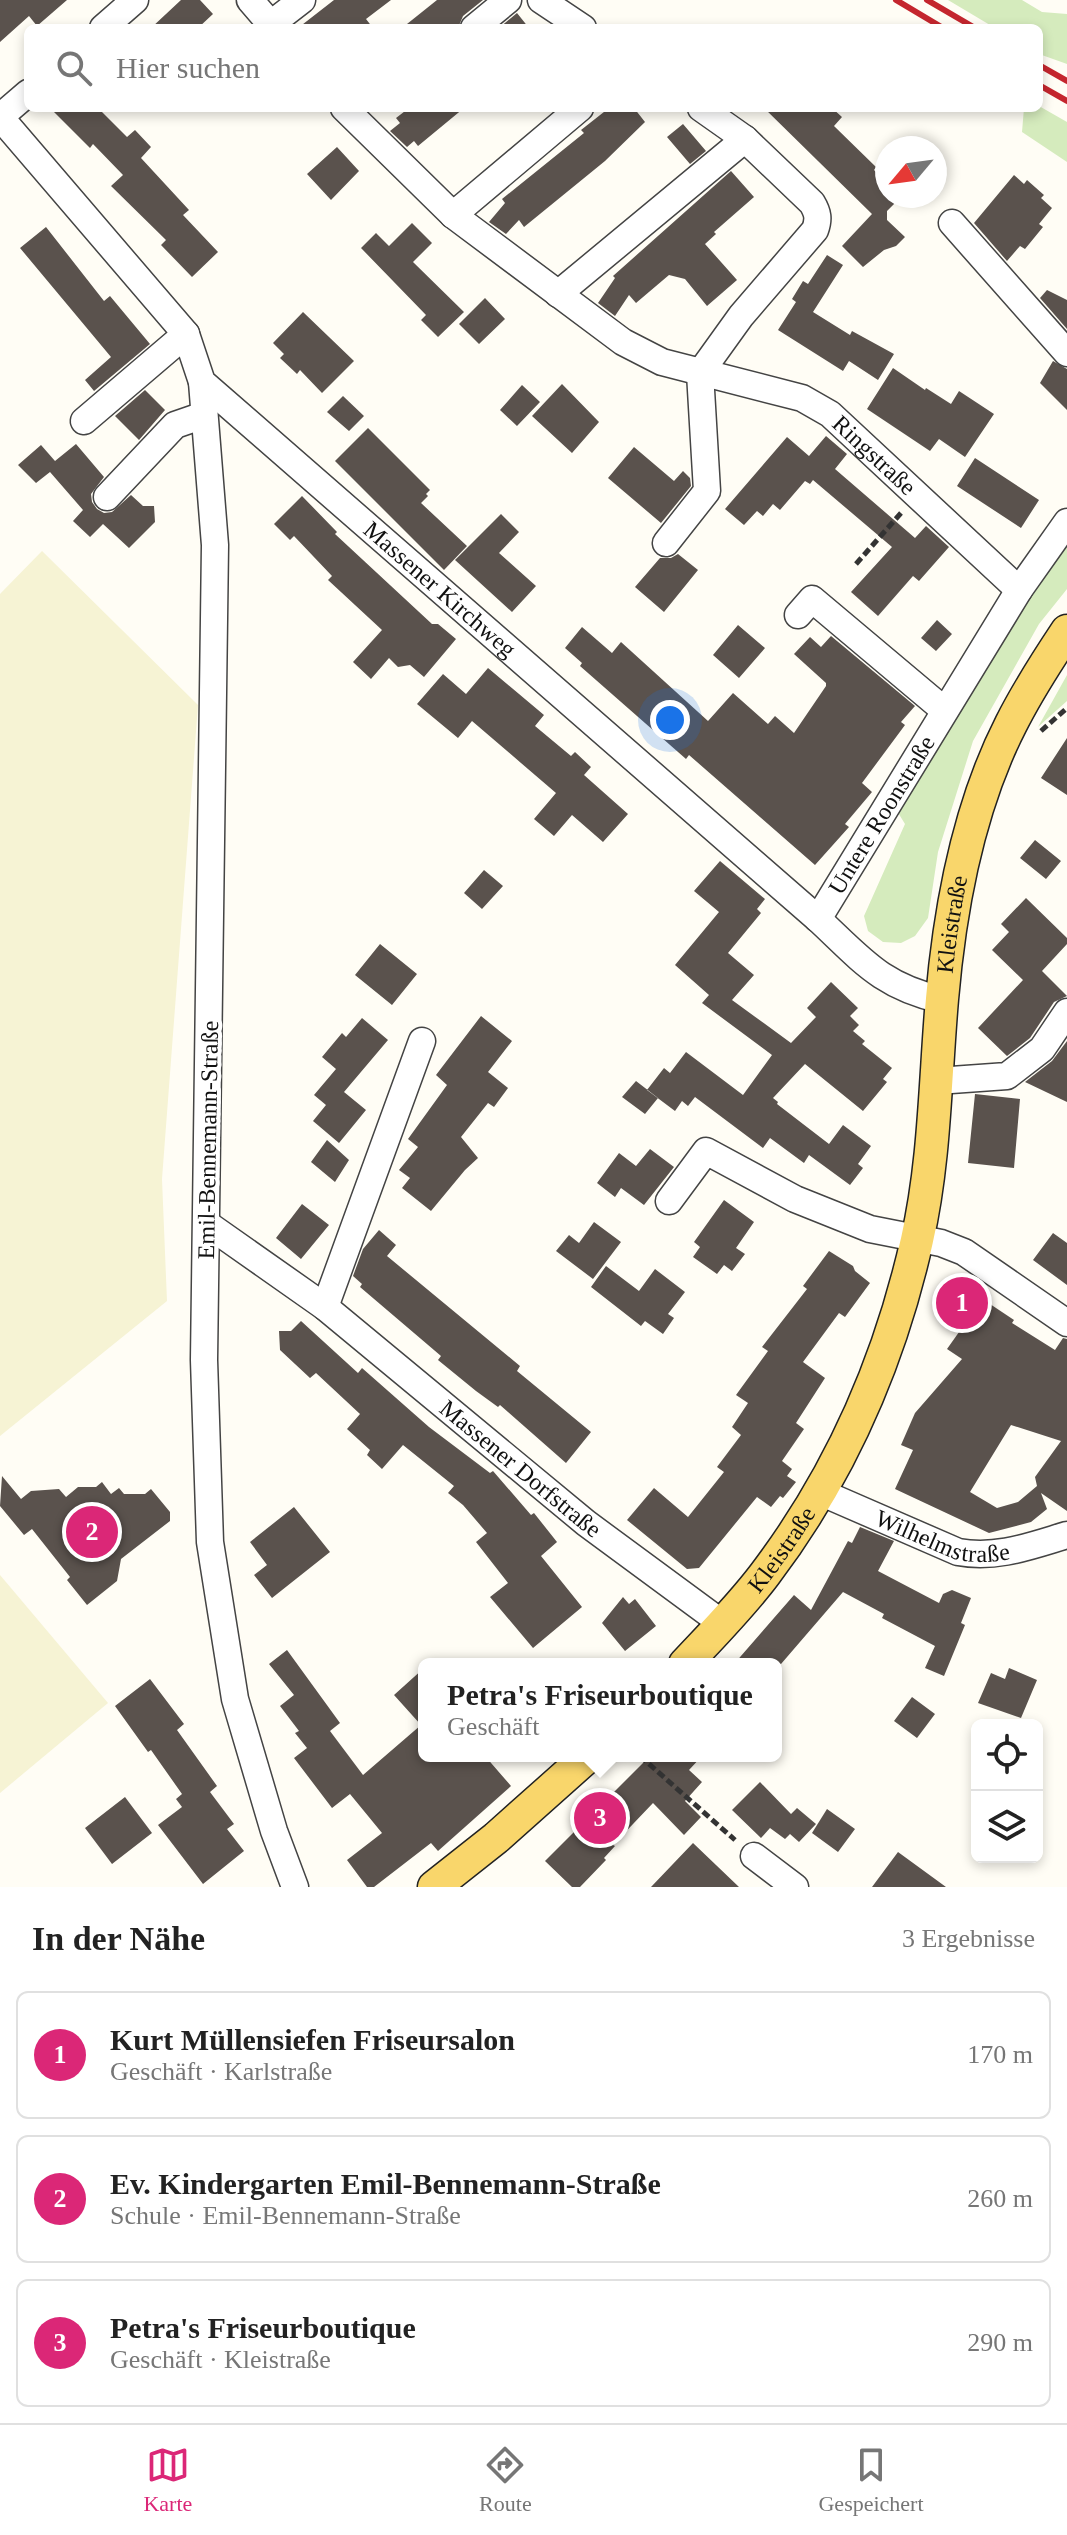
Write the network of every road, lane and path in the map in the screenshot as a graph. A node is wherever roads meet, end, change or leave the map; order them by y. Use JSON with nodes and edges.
{"nodes":[{"id":1,"x":135,"y":0,"type":"edge"},
{"id":2,"x":250,"y":0,"type":"edge"},
{"id":3,"x":302,"y":0,"type":"edge"},
{"id":4,"x":508,"y":0,"type":"edge"},
{"id":5,"x":541,"y":0,"type":"edge"},
{"id":6,"x":108,"y":24,"type":"edge"},
{"id":7,"x":270,"y":24,"type":"edge"},
{"id":8,"x":274,"y":24,"type":"edge"},
{"id":9,"x":479,"y":24,"type":"edge"},
{"id":10,"x":577,"y":24,"type":"edge"},
{"id":11,"x":24,"y":96,"type":"edge"},
{"id":12,"x":575,"y":112,"type":"edge"},
{"id":13,"x":707,"y":112,"type":"edge"},
{"id":14,"x":360,"y":113,"type":"edge"},
{"id":15,"x":0,"y":117,"type":"edge"},
{"id":16,"x":745,"y":139,"type":"junction"},
{"id":17,"x":453,"y":215,"type":"junction"},
{"id":18,"x":952,"y":223,"type":"dead end"},
{"id":19,"x":558,"y":294,"type":"junction"},
{"id":20,"x":186,"y":334,"type":"junction"},
{"id":21,"x":1067,"y":353,"type":"edge"},
{"id":22,"x":700,"y":373,"type":"junction"},
{"id":23,"x":202,"y":382,"type":"junction"},
{"id":24,"x":204,"y":415,"type":"junction"},
{"id":25,"x":84,"y":421,"type":"dead end"},
{"id":26,"x":918,"y":494,"type":"junction"},
{"id":27,"x":107,"y":497,"type":"dead end"},
{"id":28,"x":1067,"y":522,"type":"edge"},
{"id":29,"x":666,"y":543,"type":"dead end"},
{"id":30,"x":856,"y":564,"type":"dead end"},
{"id":31,"x":1019,"y":590,"type":"junction"},
{"id":32,"x":798,"y":615,"type":"dead end"},
{"id":33,"x":1067,"y":631,"type":"edge"},
{"id":34,"x":944,"y":710,"type":"junction"},
{"id":35,"x":818,"y":919,"type":"junction"},
{"id":36,"x":942,"y":1000,"type":"junction"},
{"id":37,"x":1067,"y":1012,"type":"edge"},
{"id":38,"x":422,"y":1041,"type":"dead end"},
{"id":39,"x":937,"y":1081,"type":"junction"},
{"id":40,"x":669,"y":1201,"type":"dead end"},
{"id":41,"x":207,"y":1224,"type":"junction"},
{"id":42,"x":918,"y":1239,"type":"junction"},
{"id":43,"x":325,"y":1307,"type":"junction"},
{"id":44,"x":1067,"y":1323,"type":"edge"},
{"id":45,"x":820,"y":1492,"type":"junction"},
{"id":46,"x":1067,"y":1535,"type":"edge"},
{"id":47,"x":723,"y":1624,"type":"junction"},
{"id":48,"x":691,"y":1658,"type":"edge"},
{"id":49,"x":581,"y":1762,"type":"edge"},
{"id":50,"x":647,"y":1762,"type":"edge"},
{"id":51,"x":754,"y":1856,"type":"joint"},
{"id":52,"x":295,"y":1887,"type":"edge"},
{"id":53,"x":434,"y":1887,"type":"edge"},
{"id":54,"x":795,"y":1887,"type":"edge"}],
"edges":[{"from":1,"to":6,"type":"street"},
{"from":2,"to":7,"type":"street"},
{"from":3,"to":8,"type":"street"},
{"from":4,"to":9,"type":"street"},
{"from":5,"to":10,"type":"street"},
{"from":11,"to":15,"type":"street"},
{"from":12,"to":17,"type":"street"},
{"from":13,"to":16,"type":"street"},
{"from":14,"to":17,"type":"street","name":"Ringstraße"},
{"from":15,"to":20,"type":"street"},
{"from":16,"to":19,"type":"street"},
{"from":16,"to":22,"type":"street"},
{"from":17,"to":19,"type":"street","name":"Ringstraße"},
{"from":18,"to":21,"type":"street"},
{"from":19,"to":22,"type":"street","name":"Ringstraße"},
{"from":20,"to":23,"type":"street"},
{"from":20,"to":25,"type":"street"},
{"from":22,"to":26,"type":"street","name":"Ringstraße"},
{"from":22,"to":29,"type":"street"},
{"from":23,"to":24,"type":"street","name":"Emil-Bennemann-Straße"},
{"from":23,"to":35,"type":"street","name":"Massener Kirchweg"},
{"from":24,"to":27,"type":"street"},
{"from":24,"to":41,"type":"street","name":"Emil-Bennemann-Straße"},
{"from":26,"to":30,"type":"path"},
{"from":26,"to":31,"type":"street","name":"Ringstraße"},
{"from":28,"to":31,"type":"street","name":"Untere Roonstraße"},
{"from":31,"to":34,"type":"street","name":"Untere Roonstraße"},
{"from":32,"to":34,"type":"street","name":"Untere Roonstraße"},
{"from":33,"to":36,"type":"main road","name":"Kleistraße"},
{"from":34,"to":35,"type":"street","name":"Untere Roonstraße"},
{"from":35,"to":36,"type":"street","name":"Massener Kirchweg"},
{"from":36,"to":39,"type":"main road","name":"Kleistraße"},
{"from":37,"to":39,"type":"street"},
{"from":38,"to":43,"type":"street"},
{"from":39,"to":42,"type":"main road","name":"Kleistraße"},
{"from":40,"to":42,"type":"street"},
{"from":41,"to":43,"type":"street","name":"Massener Dorfstraße"},
{"from":41,"to":52,"type":"street","name":"Emil-Bennemann-Straße"},
{"from":42,"to":44,"type":"street"},
{"from":42,"to":45,"type":"main road","name":"Kleistraße"},
{"from":43,"to":47,"type":"street","name":"Massener Dorfstraße"},
{"from":45,"to":46,"type":"street","name":"Wilhelmstraße"},
{"from":45,"to":47,"type":"main road","name":"Kleistraße"},
{"from":47,"to":48,"type":"main road","name":"Kleistraße"},
{"from":49,"to":53,"type":"main road"},
{"from":50,"to":51,"type":"path"},
{"from":51,"to":54,"type":"street"}]}
